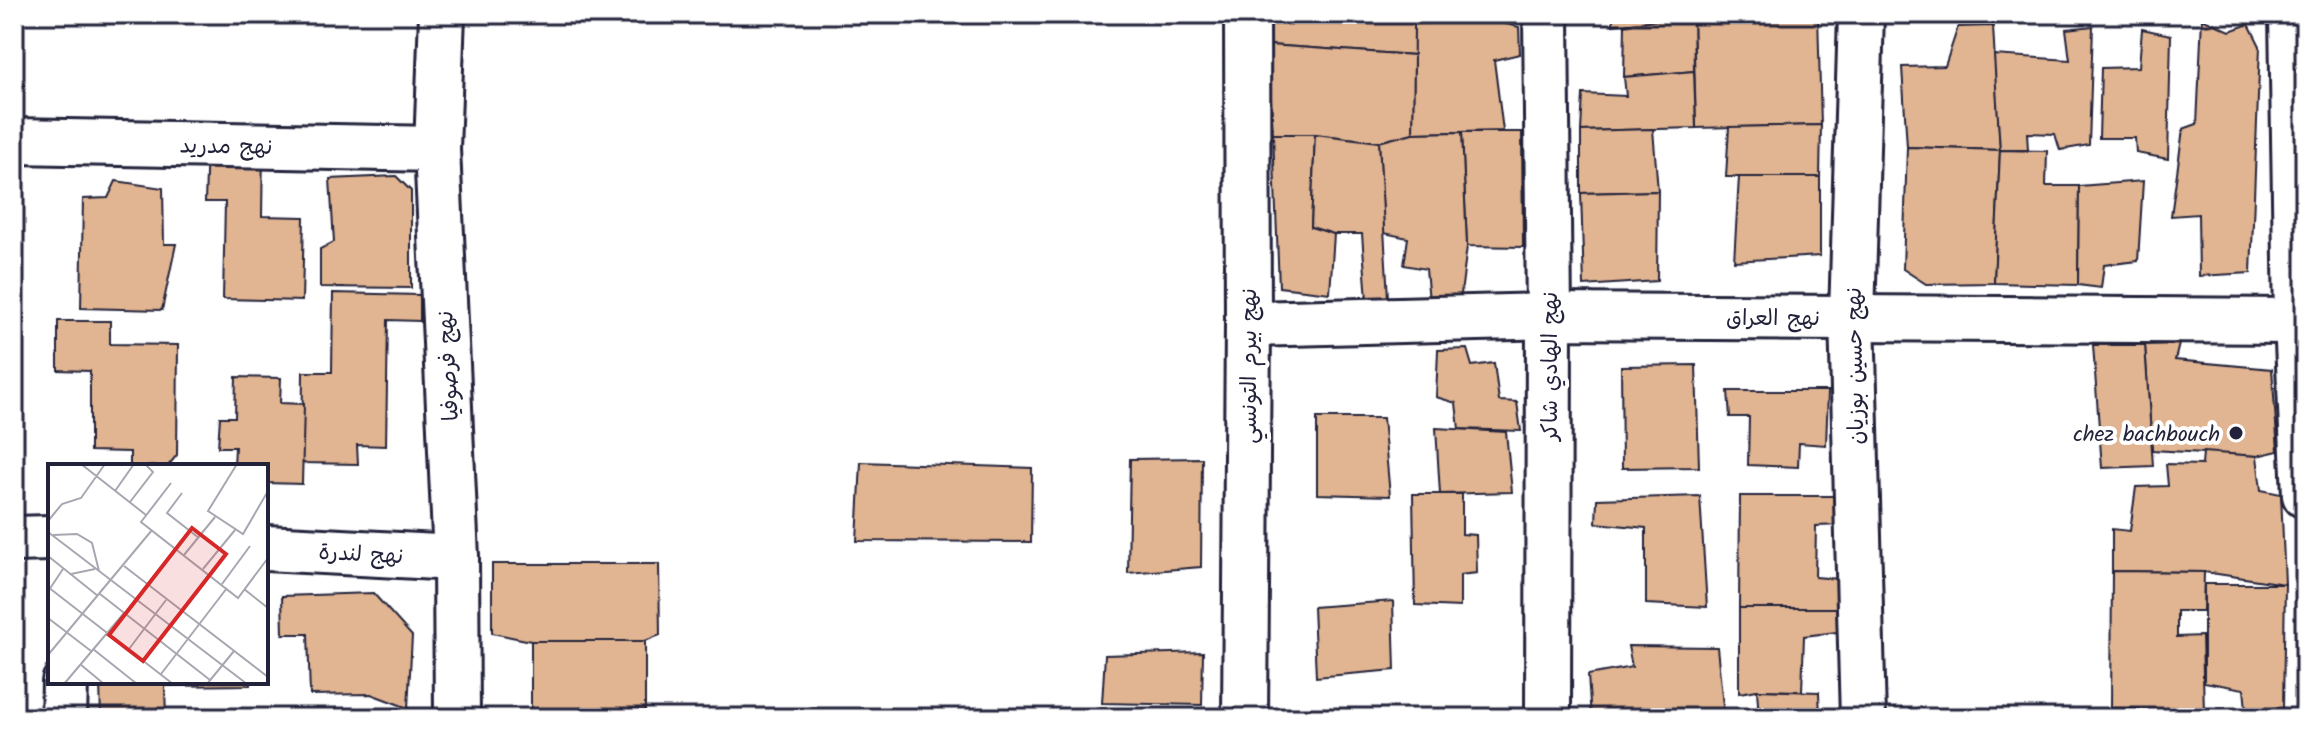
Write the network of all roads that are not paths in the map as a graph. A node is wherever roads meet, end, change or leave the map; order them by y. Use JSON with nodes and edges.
{"nodes":[{"id":1,"x":442,"y":14,"type":"edge"},
{"id":2,"x":1247,"y":14,"type":"edge"},
{"id":3,"x":1546,"y":14,"type":"edge"},
{"id":4,"x":1861,"y":14,"type":"edge"},
{"id":5,"x":2292,"y":14,"type":"edge"},
{"id":6,"x":14,"y":141,"type":"edge"},
{"id":7,"x":437,"y":149,"type":"junction"},
{"id":8,"x":1549,"y":316,"type":"junction"},
{"id":9,"x":1852,"y":317,"type":"junction"},
{"id":10,"x":2297,"y":321,"type":"junction"},
{"id":11,"x":1248,"y":324,"type":"junction"},
{"id":12,"x":2305,"y":495,"type":"edge"},
{"id":13,"x":48,"y":538,"type":"edge"},
{"id":14,"x":14,"y":539,"type":"edge"},
{"id":15,"x":268,"y":548,"type":"edge"},
{"id":16,"x":456,"y":558,"type":"junction"},
{"id":17,"x":65,"y":684,"type":"edge"},
{"id":18,"x":64,"y":718,"type":"edge"},
{"id":19,"x":457,"y":718,"type":"edge"},
{"id":20,"x":1245,"y":718,"type":"edge"},
{"id":21,"x":1548,"y":718,"type":"edge"},
{"id":22,"x":1863,"y":718,"type":"edge"}],
"edges":[{"from":1,"to":7,"type":"street","name":"نهج فرصوفيا"},
{"from":2,"to":11,"type":"street","name":"نهج بيرم التونسي"},
{"from":3,"to":8,"type":"street","name":"نهج الهادي شاكر"},
{"from":4,"to":9,"type":"street","name":"نهج حسين بوزيان"},
{"from":5,"to":10,"type":"street"},
{"from":6,"to":7,"type":"street","name":"نهج مدريد"},
{"from":7,"to":16,"type":"street","name":"نهج فرصوفيا"},
{"from":8,"to":9,"type":"street","name":"نهج العراق"},
{"from":8,"to":11,"type":"street","name":"نهج العراق"},
{"from":8,"to":21,"type":"street","name":"نهج الهادي شاكر"},
{"from":9,"to":10,"type":"street","name":"نهج العراق"},
{"from":9,"to":22,"type":"street","name":"نهج حسين بوزيان"},
{"from":10,"to":12,"type":"street"},
{"from":11,"to":20,"type":"street","name":"نهج بيرم التونسي"},
{"from":13,"to":14,"type":"street"},
{"from":15,"to":16,"type":"street","name":"نهج لندرة"},
{"from":16,"to":19,"type":"street","name":"نهج فرصوفيا"},
{"from":17,"to":18,"type":"street"}]}
